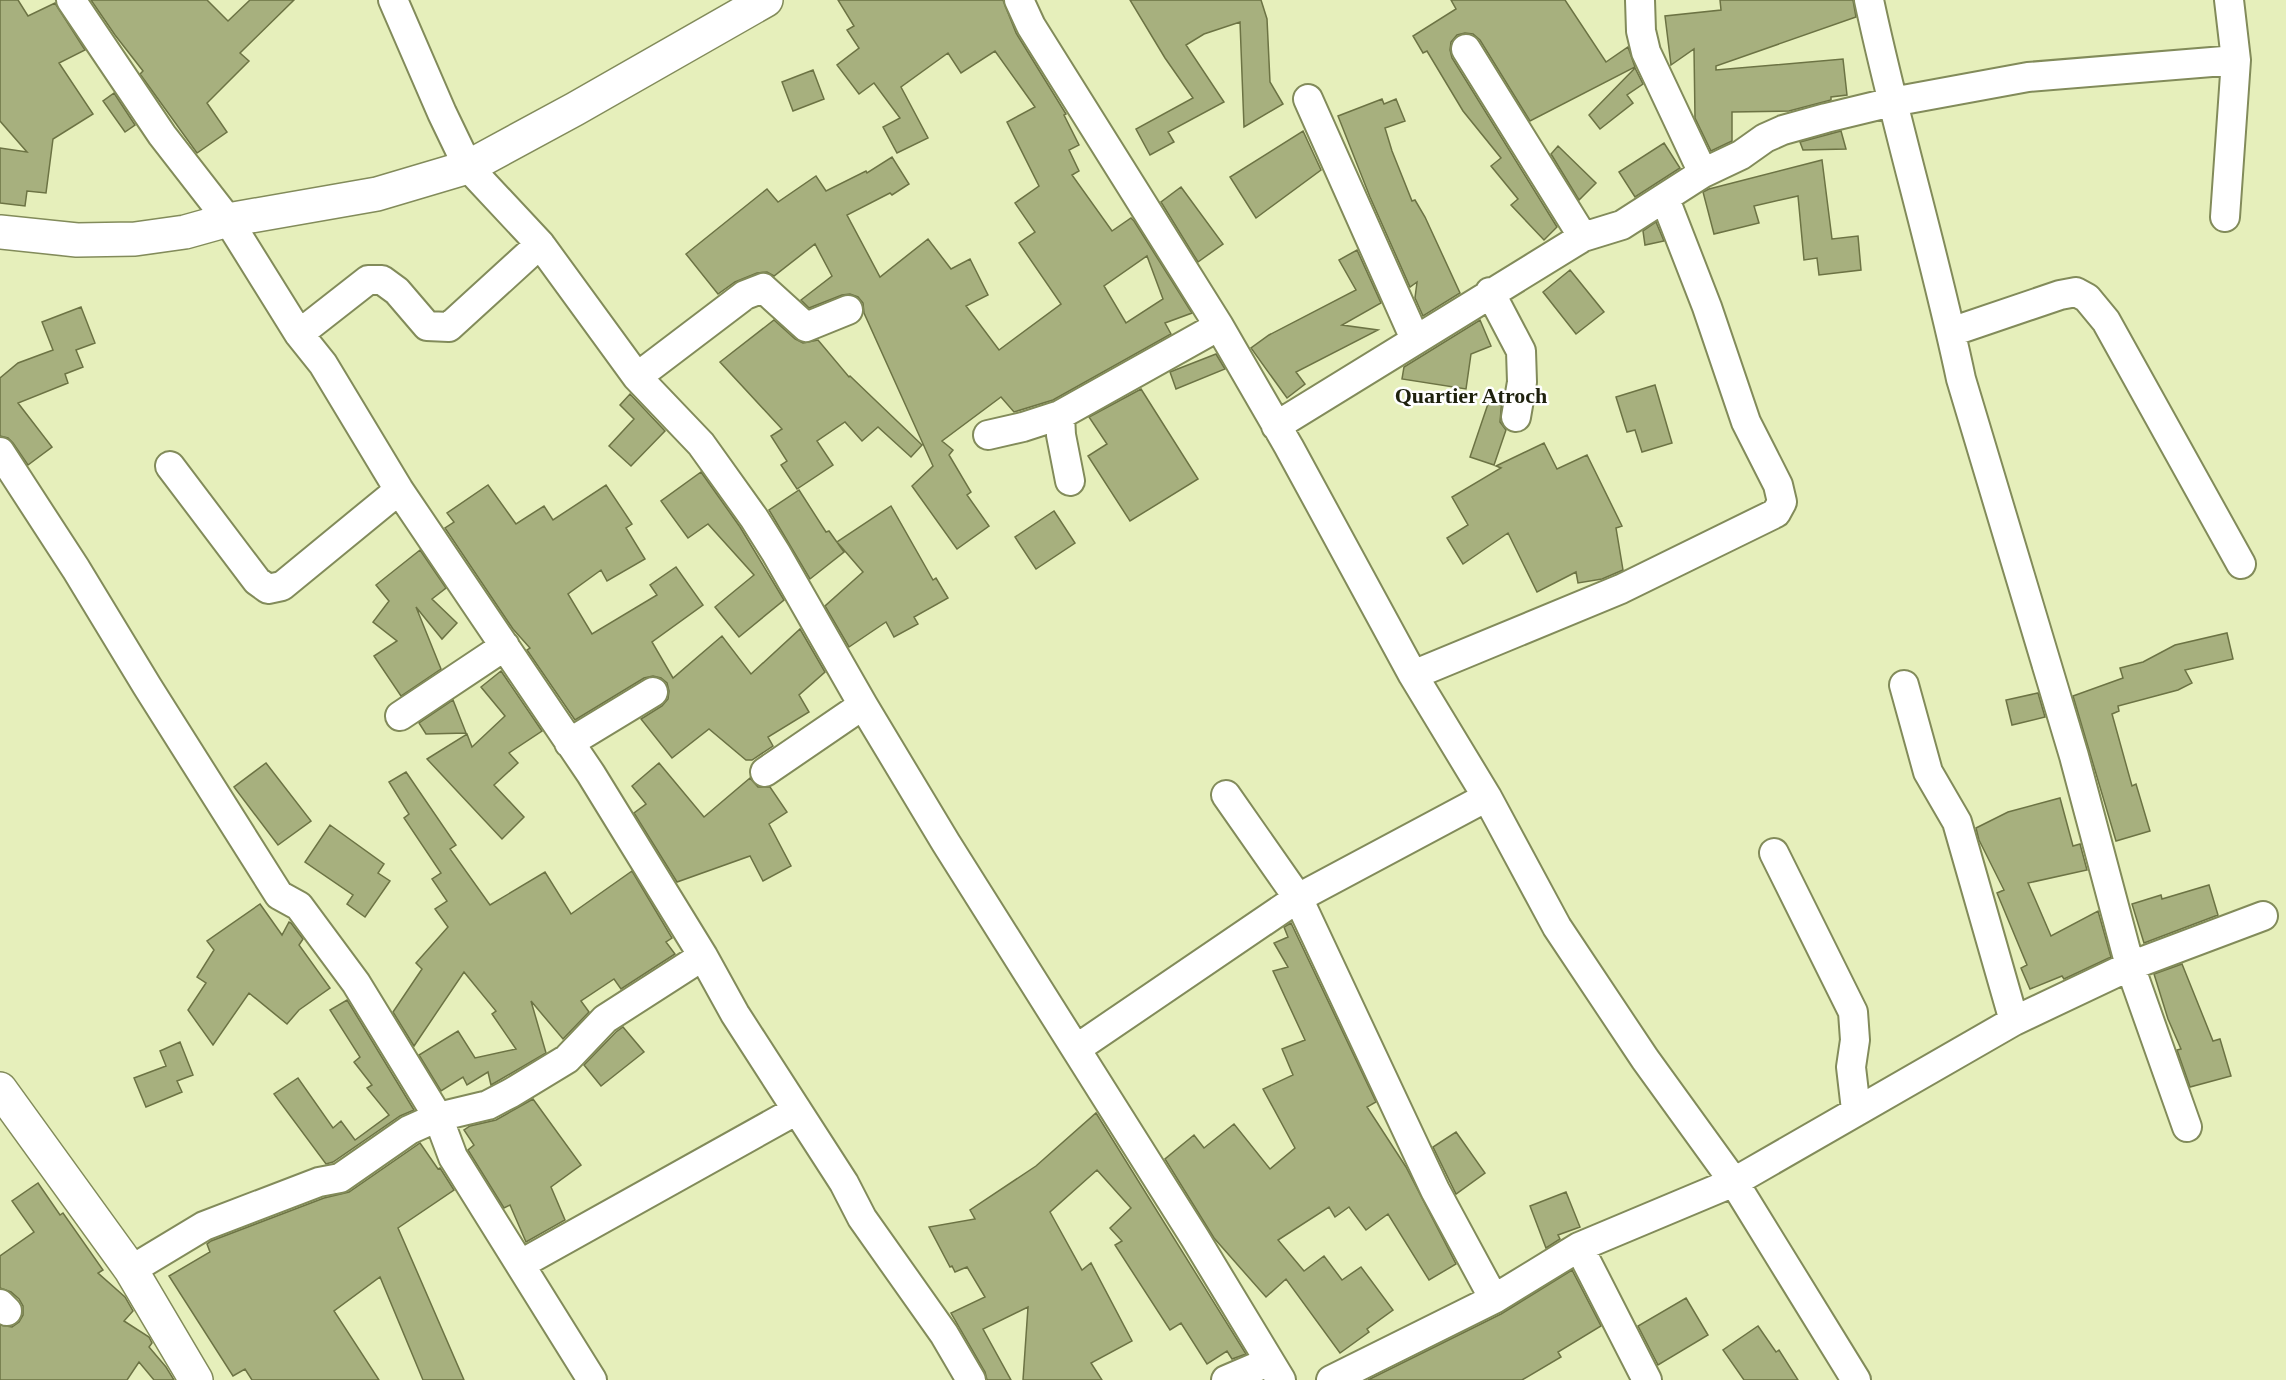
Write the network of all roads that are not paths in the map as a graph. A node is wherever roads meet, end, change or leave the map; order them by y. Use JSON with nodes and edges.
{"nodes":[{"id":1,"x":71,"y":0,"type":"edge"},
{"id":2,"x":393,"y":0,"type":"edge"},
{"id":3,"x":766,"y":0,"type":"edge"},
{"id":4,"x":1019,"y":0,"type":"edge"},
{"id":5,"x":1640,"y":0,"type":"edge"},
{"id":6,"x":1869,"y":0,"type":"edge"},
{"id":7,"x":2229,"y":0,"type":"edge"},
{"id":8,"x":1466,"y":49,"type":"dead end"},
{"id":9,"x":2236,"y":60,"type":"junction"},
{"id":10,"x":1308,"y":99,"type":"dead end"},
{"id":11,"x":1892,"y":102,"type":"junction"},
{"id":12,"x":468,"y":167,"type":"junction"},
{"id":13,"x":1703,"y":173,"type":"junction"},
{"id":14,"x":1665,"y":199,"type":"junction"},
{"id":15,"x":2225,"y":217,"type":"dead end"},
{"id":16,"x":228,"y":220,"type":"junction"},
{"id":17,"x":0,"y":232,"type":"edge"},
{"id":18,"x":1583,"y":237,"type":"junction"},
{"id":19,"x":540,"y":244,"type":"junction"},
{"id":20,"x":1491,"y":292,"type":"junction"},
{"id":21,"x":848,"y":310,"type":"dead end"},
{"id":22,"x":1219,"y":326,"type":"junction"},
{"id":23,"x":1952,"y":332,"type":"junction"},
{"id":24,"x":299,"y":334,"type":"junction"},
{"id":25,"x":1415,"y":339,"type":"junction"},
{"id":26,"x":637,"y":377,"type":"junction"},
{"id":27,"x":1060,"y":415,"type":"junction"},
{"id":28,"x":1516,"y":417,"type":"dead end"},
{"id":29,"x":1276,"y":426,"type":"junction"},
{"id":30,"x":988,"y":435,"type":"dead end"},
{"id":31,"x":0,"y":452,"type":"edge"},
{"id":32,"x":170,"y":466,"type":"dead end"},
{"id":33,"x":1070,"y":481,"type":"dead end"},
{"id":34,"x":399,"y":490,"type":"junction"},
{"id":35,"x":2241,"y":564,"type":"dead end"},
{"id":36,"x":505,"y":646,"type":"junction"},
{"id":37,"x":1413,"y":675,"type":"junction"},
{"id":38,"x":1904,"y":685,"type":"dead end"},
{"id":39,"x":653,"y":692,"type":"dead end"},
{"id":40,"x":862,"y":705,"type":"junction"},
{"id":41,"x":399,"y":716,"type":"dead end"},
{"id":42,"x":568,"y":743,"type":"junction"},
{"id":43,"x":765,"y":772,"type":"dead end"},
{"id":44,"x":1226,"y":795,"type":"dead end"},
{"id":45,"x":1487,"y":797,"type":"junction"},
{"id":46,"x":1774,"y":853,"type":"dead end"},
{"id":47,"x":1298,"y":898,"type":"junction"},
{"id":48,"x":2263,"y":916,"type":"dead end"},
{"id":49,"x":703,"y":956,"type":"junction"},
{"id":50,"x":2130,"y":966,"type":"junction"},
{"id":51,"x":2014,"y":1021,"type":"junction"},
{"id":52,"x":1076,"y":1049,"type":"junction"},
{"id":53,"x":0,"y":1089,"type":"edge"},
{"id":54,"x":797,"y":1110,"type":"junction"},
{"id":55,"x":1857,"y":1110,"type":"junction"},
{"id":56,"x":438,"y":1117,"type":"junction"},
{"id":57,"x":2187,"y":1127,"type":"dead end"},
{"id":58,"x":1734,"y":1182,"type":"junction"},
{"id":59,"x":1579,"y":1247,"type":"junction"},
{"id":60,"x":521,"y":1264,"type":"junction"},
{"id":61,"x":131,"y":1270,"type":"junction"},
{"id":62,"x":1494,"y":1299,"type":"junction"},
{"id":63,"x":1274,"y":1371,"type":"edge"},
{"id":64,"x":196,"y":1380,"type":"edge"},
{"id":65,"x":592,"y":1380,"type":"edge"},
{"id":66,"x":971,"y":1380,"type":"edge"},
{"id":67,"x":1226,"y":1380,"type":"edge"},
{"id":68,"x":1331,"y":1380,"type":"edge"},
{"id":69,"x":1647,"y":1380,"type":"edge"},
{"id":70,"x":1856,"y":1380,"type":"edge"}],
"edges":[{"from":1,"to":16,"type":"street"},
{"from":2,"to":12,"type":"street"},
{"from":3,"to":12,"type":"main road"},
{"from":4,"to":22,"type":"street"},
{"from":5,"to":13,"type":"street"},
{"from":6,"to":11,"type":"street"},
{"from":7,"to":9,"type":"street"},
{"from":8,"to":18,"type":"street"},
{"from":9,"to":11,"type":"street"},
{"from":9,"to":15,"type":"street"},
{"from":10,"to":25,"type":"street"},
{"from":11,"to":13,"type":"street"},
{"from":11,"to":23,"type":"street"},
{"from":12,"to":16,"type":"main road"},
{"from":12,"to":19,"type":"street"},
{"from":13,"to":14,"type":"street"},
{"from":14,"to":18,"type":"street"},
{"from":14,"to":37,"type":"street"},
{"from":16,"to":17,"type":"main road"},
{"from":16,"to":24,"type":"street"},
{"from":18,"to":20,"type":"street"},
{"from":19,"to":24,"type":"street"},
{"from":19,"to":26,"type":"street"},
{"from":20,"to":25,"type":"street"},
{"from":20,"to":28,"type":"street"},
{"from":21,"to":26,"type":"street"},
{"from":22,"to":27,"type":"street"},
{"from":22,"to":29,"type":"street"},
{"from":23,"to":35,"type":"street"},
{"from":23,"to":50,"type":"street"},
{"from":24,"to":34,"type":"street"},
{"from":25,"to":29,"type":"street"},
{"from":26,"to":40,"type":"street"},
{"from":27,"to":30,"type":"street"},
{"from":27,"to":33,"type":"street"},
{"from":29,"to":37,"type":"street"},
{"from":31,"to":56,"type":"street"},
{"from":32,"to":34,"type":"street"},
{"from":34,"to":36,"type":"street"},
{"from":36,"to":41,"type":"street"},
{"from":36,"to":42,"type":"street"},
{"from":37,"to":45,"type":"street"},
{"from":38,"to":51,"type":"street"},
{"from":39,"to":42,"type":"street"},
{"from":40,"to":43,"type":"street"},
{"from":40,"to":52,"type":"street"},
{"from":42,"to":49,"type":"street"},
{"from":44,"to":47,"type":"street"},
{"from":45,"to":47,"type":"street"},
{"from":45,"to":58,"type":"street"},
{"from":46,"to":55,"type":"street"},
{"from":47,"to":52,"type":"street"},
{"from":47,"to":62,"type":"street"},
{"from":48,"to":50,"type":"street"},
{"from":49,"to":54,"type":"street"},
{"from":49,"to":56,"type":"street"},
{"from":50,"to":51,"type":"street"},
{"from":50,"to":57,"type":"street"},
{"from":51,"to":55,"type":"street"},
{"from":52,"to":63,"type":"street"},
{"from":53,"to":61,"type":"main road"},
{"from":54,"to":60,"type":"street"},
{"from":54,"to":66,"type":"street"},
{"from":55,"to":58,"type":"street"},
{"from":56,"to":60,"type":"street"},
{"from":56,"to":61,"type":"street"},
{"from":58,"to":59,"type":"street"},
{"from":58,"to":70,"type":"street"},
{"from":59,"to":62,"type":"street"},
{"from":59,"to":69,"type":"street"},
{"from":60,"to":65,"type":"street"},
{"from":61,"to":64,"type":"main road"},
{"from":62,"to":68,"type":"street"},
{"from":63,"to":67,"type":"street"}]}
